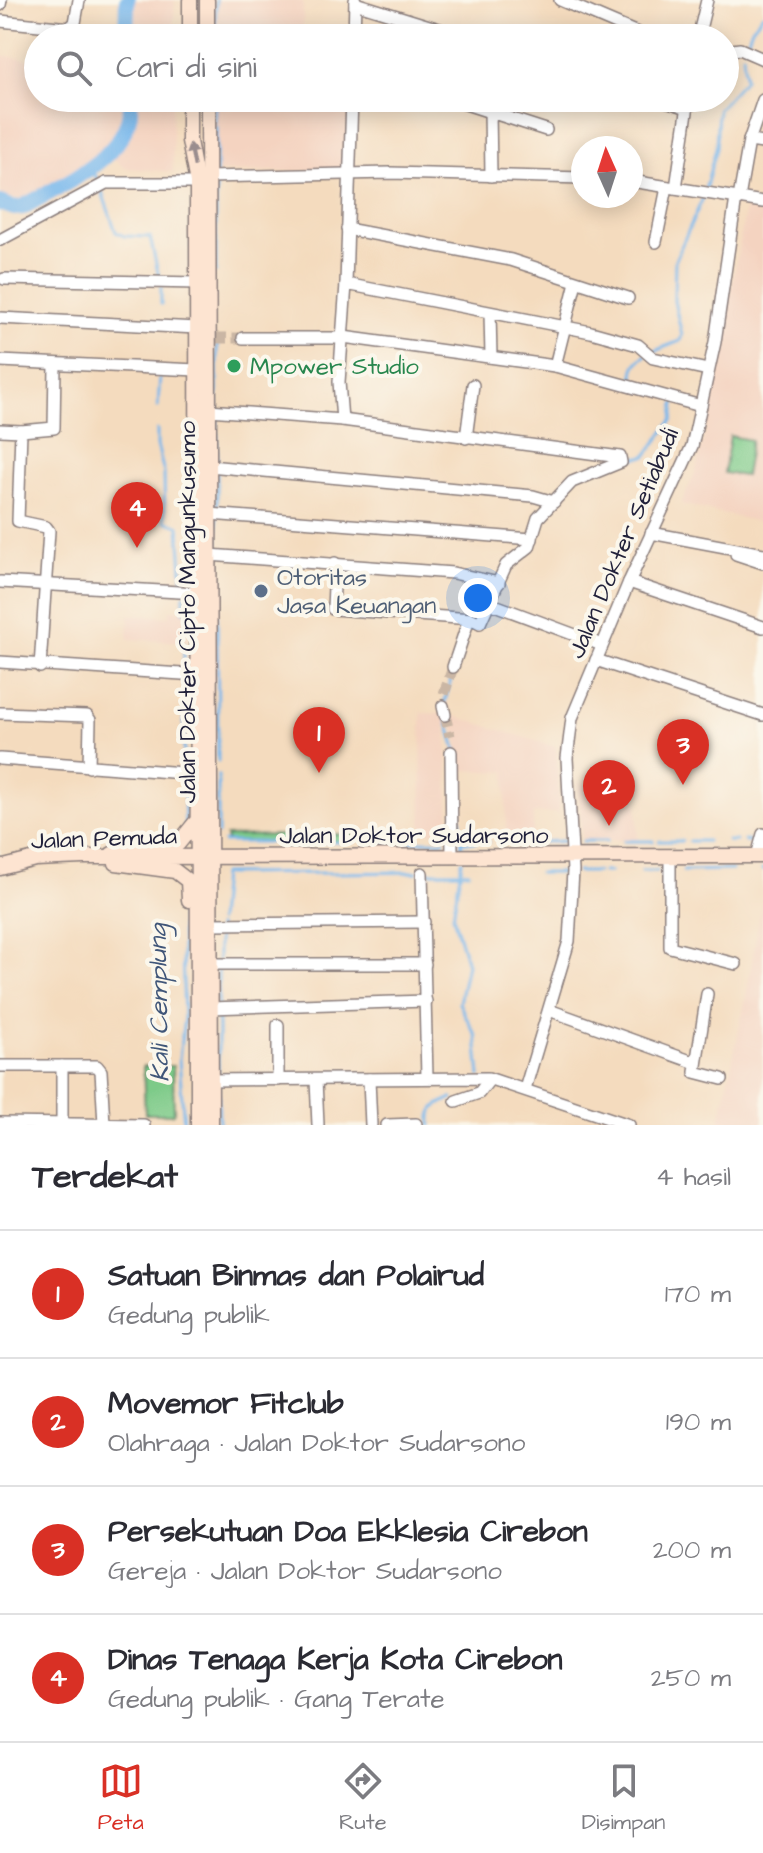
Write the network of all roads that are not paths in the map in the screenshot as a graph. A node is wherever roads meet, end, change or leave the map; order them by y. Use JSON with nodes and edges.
{"nodes":[{"id":1,"x":79,"y":0,"type":"edge"},
{"id":2,"x":190,"y":0,"type":"edge"},
{"id":3,"x":207,"y":0,"type":"edge"},
{"id":4,"x":560,"y":0,"type":"edge"},
{"id":5,"x":707,"y":0,"type":"edge"},
{"id":6,"x":355,"y":2,"type":"edge"},
{"id":7,"x":0,"y":21,"type":"edge"},
{"id":8,"x":36,"y":24,"type":"edge"},
{"id":9,"x":73,"y":24,"type":"edge"},
{"id":10,"x":190,"y":24,"type":"edge"},
{"id":11,"x":207,"y":24,"type":"edge"},
{"id":12,"x":354,"y":24,"type":"edge"},
{"id":13,"x":424,"y":24,"type":"edge"},
{"id":14,"x":616,"y":24,"type":"edge"},
{"id":15,"x":701,"y":24,"type":"edge"},
{"id":16,"x":739,"y":51,"type":"edge"},
{"id":17,"x":763,"y":59,"type":"edge"},
{"id":18,"x":763,"y":100,"type":"edge"},
{"id":19,"x":189,"y":112,"type":"edge"},
{"id":20,"x":207,"y":112,"type":"edge"},
{"id":21,"x":351,"y":112,"type":"edge"},
{"id":22,"x":490,"y":112,"type":"edge"},
{"id":23,"x":496,"y":112,"type":"edge"},
{"id":24,"x":687,"y":112,"type":"edge"},
{"id":25,"x":546,"y":130,"type":"dead end"},
{"id":26,"x":749,"y":141,"type":"junction"},
{"id":27,"x":763,"y":143,"type":"edge"},
{"id":28,"x":349,"y":174,"type":"junction"},
{"id":29,"x":491,"y":176,"type":"junction"},
{"id":30,"x":571,"y":178,"type":"edge"},
{"id":31,"x":203,"y":180,"type":"junction"},
{"id":32,"x":643,"y":183,"type":"edge"},
{"id":33,"x":671,"y":187,"type":"junction"},
{"id":34,"x":737,"y":198,"type":"junction"},
{"id":35,"x":763,"y":202,"type":"edge"},
{"id":36,"x":347,"y":229,"type":"junction"},
{"id":37,"x":0,"y":240,"type":"edge"},
{"id":38,"x":656,"y":242,"type":"dead end"},
{"id":39,"x":4,"y":279,"type":"dead end"},
{"id":40,"x":576,"y":282,"type":"junction"},
{"id":41,"x":197,"y":283,"type":"junction"},
{"id":42,"x":346,"y":284,"type":"junction"},
{"id":43,"x":628,"y":298,"type":"dead end"},
{"id":44,"x":490,"y":313,"type":"junction"},
{"id":45,"x":0,"y":318,"type":"edge"},
{"id":46,"x":564,"y":326,"type":"junction"},
{"id":47,"x":207,"y":335,"type":"junction"},
{"id":48,"x":243,"y":338,"type":"tunnel mouth"},
{"id":49,"x":343,"y":338,"type":"junction"},
{"id":50,"x":491,"y":357,"type":"junction"},
{"id":51,"x":0,"y":361,"type":"edge"},
{"id":52,"x":55,"y":365,"type":"junction"},
{"id":53,"x":555,"y":366,"type":"junction"},
{"id":54,"x":197,"y":370,"type":"junction"},
{"id":55,"x":708,"y":370,"type":"junction"},
{"id":56,"x":473,"y":385,"type":"dead end"},
{"id":57,"x":205,"y":400,"type":"junction"},
{"id":58,"x":701,"y":406,"type":"junction"},
{"id":59,"x":342,"y":420,"type":"junction"},
{"id":60,"x":0,"y":430,"type":"edge"},
{"id":61,"x":21,"y":431,"type":"junction"},
{"id":62,"x":466,"y":438,"type":"junction"},
{"id":63,"x":209,"y":466,"type":"junction"},
{"id":64,"x":552,"y":501,"type":"junction"},
{"id":65,"x":209,"y":514,"type":"junction"},
{"id":66,"x":651,"y":533,"type":"junction"},
{"id":67,"x":532,"y":539,"type":"junction"},
{"id":68,"x":734,"y":550,"type":"junction"},
{"id":69,"x":763,"y":554,"type":"edge"},
{"id":70,"x":209,"y":555,"type":"junction"},
{"id":71,"x":335,"y":563,"type":"junction"},
{"id":72,"x":763,"y":563,"type":"edge"},
{"id":73,"x":0,"y":582,"type":"edge"},
{"id":74,"x":496,"y":582,"type":"junction"},
{"id":75,"x":629,"y":582,"type":"junction"},
{"id":76,"x":44,"y":586,"type":"junction"},
{"id":77,"x":188,"y":593,"type":"junction"},
{"id":78,"x":489,"y":603,"type":"junction"},
{"id":79,"x":474,"y":620,"type":"junction"},
{"id":80,"x":763,"y":627,"type":"edge"},
{"id":81,"x":602,"y":645,"type":"junction"},
{"id":82,"x":596,"y":660,"type":"junction"},
{"id":83,"x":0,"y":662,"type":"edge"},
{"id":84,"x":40,"y":667,"type":"junction"},
{"id":85,"x":453,"y":667,"type":"tunnel mouth"},
{"id":86,"x":189,"y":675,"type":"junction"},
{"id":87,"x":0,"y":713,"type":"edge"},
{"id":88,"x":763,"y":715,"type":"edge"},
{"id":89,"x":451,"y":752,"type":"tunnel mouth"},
{"id":90,"x":0,"y":759,"type":"edge"},
{"id":91,"x":89,"y":767,"type":"junction"},
{"id":92,"x":189,"y":773,"type":"junction"},
{"id":93,"x":195,"y":824,"type":"junction"},
{"id":94,"x":763,"y":834,"type":"edge"},
{"id":95,"x":670,"y":856,"type":"junction"},
{"id":96,"x":760,"y":856,"type":"edge"},
{"id":97,"x":104,"y":857,"type":"junction"},
{"id":98,"x":452,"y":857,"type":"junction"},
{"id":99,"x":203,"y":858,"type":"junction"},
{"id":100,"x":573,"y":867,"type":"junction"},
{"id":101,"x":0,"y":868,"type":"edge"},
{"id":102,"x":422,"y":868,"type":"junction"},
{"id":103,"x":424,"y":922,"type":"junction"},
{"id":104,"x":204,"y":924,"type":"junction"},
{"id":105,"x":210,"y":964,"type":"junction"},
{"id":106,"x":425,"y":964,"type":"junction"},
{"id":107,"x":736,"y":964,"type":"dead end"},
{"id":108,"x":707,"y":994,"type":"dead end"},
{"id":109,"x":426,"y":1001,"type":"junction"},
{"id":110,"x":210,"y":1008,"type":"junction"},
{"id":111,"x":549,"y":1010,"type":"junction"},
{"id":112,"x":278,"y":1025,"type":"dead end"},
{"id":113,"x":696,"y":1063,"type":"junction"},
{"id":114,"x":0,"y":1066,"type":"edge"},
{"id":115,"x":62,"y":1066,"type":"junction"},
{"id":116,"x":427,"y":1077,"type":"junction"},
{"id":117,"x":489,"y":1078,"type":"junction"},
{"id":118,"x":369,"y":1079,"type":"junction"},
{"id":119,"x":722,"y":1079,"type":"dead end"},
{"id":120,"x":204,"y":1080,"type":"junction"},
{"id":121,"x":278,"y":1080,"type":"junction"},
{"id":122,"x":316,"y":1080,"type":"junction"},
{"id":123,"x":525,"y":1089,"type":"junction"},
{"id":124,"x":456,"y":1101,"type":"dead end"},
{"id":125,"x":0,"y":1123,"type":"edge"},
{"id":126,"x":62,"y":1124,"type":"edge"},
{"id":127,"x":104,"y":1124,"type":"edge"},
{"id":128,"x":416,"y":1124,"type":"edge"},
{"id":129,"x":144,"y":1125,"type":"edge"},
{"id":130,"x":198,"y":1125,"type":"edge"},
{"id":131,"x":211,"y":1125,"type":"edge"},
{"id":132,"x":318,"y":1125,"type":"edge"},
{"id":133,"x":371,"y":1125,"type":"edge"},
{"id":134,"x":387,"y":1125,"type":"edge"},
{"id":135,"x":629,"y":1125,"type":"edge"}],
"edges":[{"from":1,"to":9,"type":"street"},
{"from":2,"to":10,"type":"main road"},
{"from":3,"to":11,"type":"main road"},
{"from":4,"to":14,"type":"street"},
{"from":5,"to":15,"type":"street"},
{"from":6,"to":12,"type":"street"},
{"from":6,"to":13,"type":"street"},
{"from":7,"to":8,"type":"street"},
{"from":16,"to":17,"type":"street"},
{"from":18,"to":26,"type":"street","name":"Jalan Dokter Setiabudi"},
{"from":31,"to":19,"type":"main road","name":"Jalan Dokter Cipto Mangunkusumo","one_way":true},
{"from":20,"to":31,"type":"main road","name":"Jalan Dokter Cipto Mangunkusumo"},
{"from":21,"to":28,"type":"street"},
{"from":22,"to":29,"type":"street"},
{"from":23,"to":25,"type":"street"},
{"from":24,"to":33,"type":"street"},
{"from":26,"to":27,"type":"street"},
{"from":26,"to":34,"type":"street","name":"Jalan Dokter Setiabudi"},
{"from":28,"to":29,"type":"street"},
{"from":28,"to":31,"type":"street"},
{"from":28,"to":36,"type":"street"},
{"from":29,"to":30,"type":"street"},
{"from":31,"to":37,"type":"street"},
{"from":31,"to":41,"type":"main road","name":"Jalan Dokter Cipto Mangunkusumo"},
{"from":31,"to":47,"type":"main road","name":"Jalan Dokter Cipto Mangunkusumo"},
{"from":32,"to":33,"type":"street"},
{"from":33,"to":34,"type":"street"},
{"from":33,"to":38,"type":"street"},
{"from":34,"to":35,"type":"street"},
{"from":34,"to":55,"type":"street","name":"Jalan Dokter Setiabudi"},
{"from":36,"to":40,"type":"street"},
{"from":36,"to":42,"type":"street"},
{"from":39,"to":41,"type":"street"},
{"from":40,"to":43,"type":"street"},
{"from":40,"to":46,"type":"street"},
{"from":41,"to":47,"type":"main road","name":"Jalan Dokter Cipto Mangunkusumo"},
{"from":42,"to":44,"type":"street"},
{"from":42,"to":49,"type":"street"},
{"from":44,"to":46,"type":"street"},
{"from":44,"to":50,"type":"street"},
{"from":45,"to":47,"type":"street"},
{"from":46,"to":53,"type":"street"},
{"from":46,"to":55,"type":"street"},
{"from":47,"to":54,"type":"main road","name":"Jalan Dokter Cipto Mangunkusumo"},
{"from":47,"to":57,"type":"main road","name":"Jalan Dokter Cipto Mangunkusumo"},
{"from":48,"to":49,"type":"street"},
{"from":49,"to":50,"type":"street"},
{"from":49,"to":59,"type":"street"},
{"from":50,"to":53,"type":"street"},
{"from":51,"to":52,"type":"street"},
{"from":52,"to":54,"type":"street"},
{"from":52,"to":61,"type":"street"},
{"from":53,"to":58,"type":"street"},
{"from":54,"to":57,"type":"main road","name":"Jalan Dokter Cipto Mangunkusumo"},
{"from":55,"to":58,"type":"street","name":"Jalan Dokter Setiabudi"},
{"from":56,"to":62,"type":"street"},
{"from":57,"to":59,"type":"street"},
{"from":57,"to":63,"type":"main road","name":"Jalan Dokter Cipto Mangunkusumo"},
{"from":57,"to":77,"type":"main road","name":"Jalan Dokter Cipto Mangunkusumo"},
{"from":58,"to":66,"type":"street","name":"Jalan Dokter Setiabudi"},
{"from":59,"to":62,"type":"street"},
{"from":60,"to":61,"type":"street"},
{"from":61,"to":76,"type":"street"},
{"from":62,"to":64,"type":"street"},
{"from":63,"to":64,"type":"street"},
{"from":63,"to":65,"type":"main road","name":"Jalan Dokter Cipto Mangunkusumo"},
{"from":64,"to":67,"type":"street"},
{"from":65,"to":67,"type":"street"},
{"from":65,"to":70,"type":"main road","name":"Jalan Dokter Cipto Mangunkusumo"},
{"from":66,"to":68,"type":"street"},
{"from":66,"to":75,"type":"street","name":"Jalan Dokter Setiabudi"},
{"from":67,"to":74,"type":"street"},
{"from":68,"to":69,"type":"street"},
{"from":68,"to":72,"type":"street"},
{"from":70,"to":71,"type":"street"},
{"from":70,"to":99,"type":"main road","name":"Jalan Dokter Cipto Mangunkusumo"},
{"from":71,"to":74,"type":"street"},
{"from":71,"to":79,"type":"street"},
{"from":73,"to":76,"type":"street"},
{"from":74,"to":78,"type":"street"},
{"from":75,"to":80,"type":"street"},
{"from":75,"to":81,"type":"street","name":"Jalan Dokter Setiabudi"},
{"from":76,"to":77,"type":"street"},
{"from":76,"to":84,"type":"street"},
{"from":77,"to":86,"type":"main road","name":"Jalan Dokter Cipto Mangunkusumo"},
{"from":78,"to":79,"type":"street"},
{"from":78,"to":81,"type":"street"},
{"from":79,"to":85,"type":"street"},
{"from":81,"to":82,"type":"street","name":"Jalan Dokter Setiabudi"},
{"from":82,"to":88,"type":"street"},
{"from":82,"to":100,"type":"street","name":"Jalan Dokter Setiabudi"},
{"from":83,"to":84,"type":"street"},
{"from":84,"to":86,"type":"street"},
{"from":86,"to":92,"type":"main road","name":"Jalan Dokter Cipto Mangunkusumo"},
{"from":87,"to":91,"type":"street"},
{"from":89,"to":98,"type":"street"},
{"from":90,"to":91,"type":"street"},
{"from":91,"to":92,"type":"street"},
{"from":92,"to":93,"type":"main road","name":"Jalan Dokter Cipto Mangunkusumo"},
{"from":93,"to":97,"type":"main road"},
{"from":93,"to":99,"type":"main road","name":"Jalan Dokter Cipto Mangunkusumo"},
{"from":94,"to":96,"type":"street"},
{"from":95,"to":96,"type":"main road","name":"Jalan Doktor Sudarsono"},
{"from":95,"to":100,"type":"main road","name":"Jalan Doktor Sudarsono"},
{"from":95,"to":107,"type":"street"},
{"from":97,"to":99,"type":"main road","name":"Jalan Pemuda"},
{"from":97,"to":101,"type":"main road","name":"Jalan Pemuda"},
{"from":97,"to":104,"type":"main road"},
{"from":98,"to":100,"type":"main road","name":"Jalan Doktor Sudarsono"},
{"from":98,"to":102,"type":"main road","name":"Jalan Doktor Sudarsono"},
{"from":99,"to":102,"type":"main road","name":"Jalan Doktor Sudarsono"},
{"from":99,"to":104,"type":"main road","name":"Jalan Dokter Cipto Mangunkusumo"},
{"from":100,"to":111,"type":"street","name":"Jalan Dokter Setiabudi"},
{"from":102,"to":103,"type":"street"},
{"from":103,"to":104,"type":"street"},
{"from":103,"to":106,"type":"street"},
{"from":104,"to":105,"type":"main road","name":"Jalan Dokter Cipto Mangunkusumo"},
{"from":104,"to":120,"type":"main road","name":"Jalan Dokter Cipto Mangunkusumo"},
{"from":105,"to":106,"type":"street"},
{"from":105,"to":110,"type":"main road","name":"Jalan Dokter Cipto Mangunkusumo"},
{"from":106,"to":109,"type":"street"},
{"from":108,"to":113,"type":"street"},
{"from":109,"to":110,"type":"street"},
{"from":109,"to":116,"type":"street"},
{"from":110,"to":120,"type":"main road","name":"Jalan Dokter Cipto Mangunkusumo"},
{"from":111,"to":113,"type":"street"},
{"from":111,"to":123,"type":"street","name":"Jalan Dokter Setiabudi"},
{"from":112,"to":121,"type":"street"},
{"from":113,"to":119,"type":"street"},
{"from":114,"to":115,"type":"street"},
{"from":115,"to":126,"type":"street"},
{"from":115,"to":127,"type":"street"},
{"from":116,"to":117,"type":"street"},
{"from":116,"to":118,"type":"street"},
{"from":117,"to":123,"type":"street"},
{"from":117,"to":124,"type":"street"},
{"from":118,"to":122,"type":"street"},
{"from":118,"to":133,"type":"street"},
{"from":120,"to":121,"type":"street"},
{"from":120,"to":130,"type":"main road","name":"Jalan Dokter Cipto Mangunkusumo"},
{"from":120,"to":131,"type":"main road","name":"Jalan Dokter Cipto Mangunkusumo"},
{"from":121,"to":122,"type":"street"},
{"from":122,"to":132,"type":"street"},
{"from":123,"to":135,"type":"street"},
{"from":125,"to":126,"type":"street"},
{"from":126,"to":127,"type":"street"},
{"from":127,"to":129,"type":"street"},
{"from":128,"to":134,"type":"street"}]}
